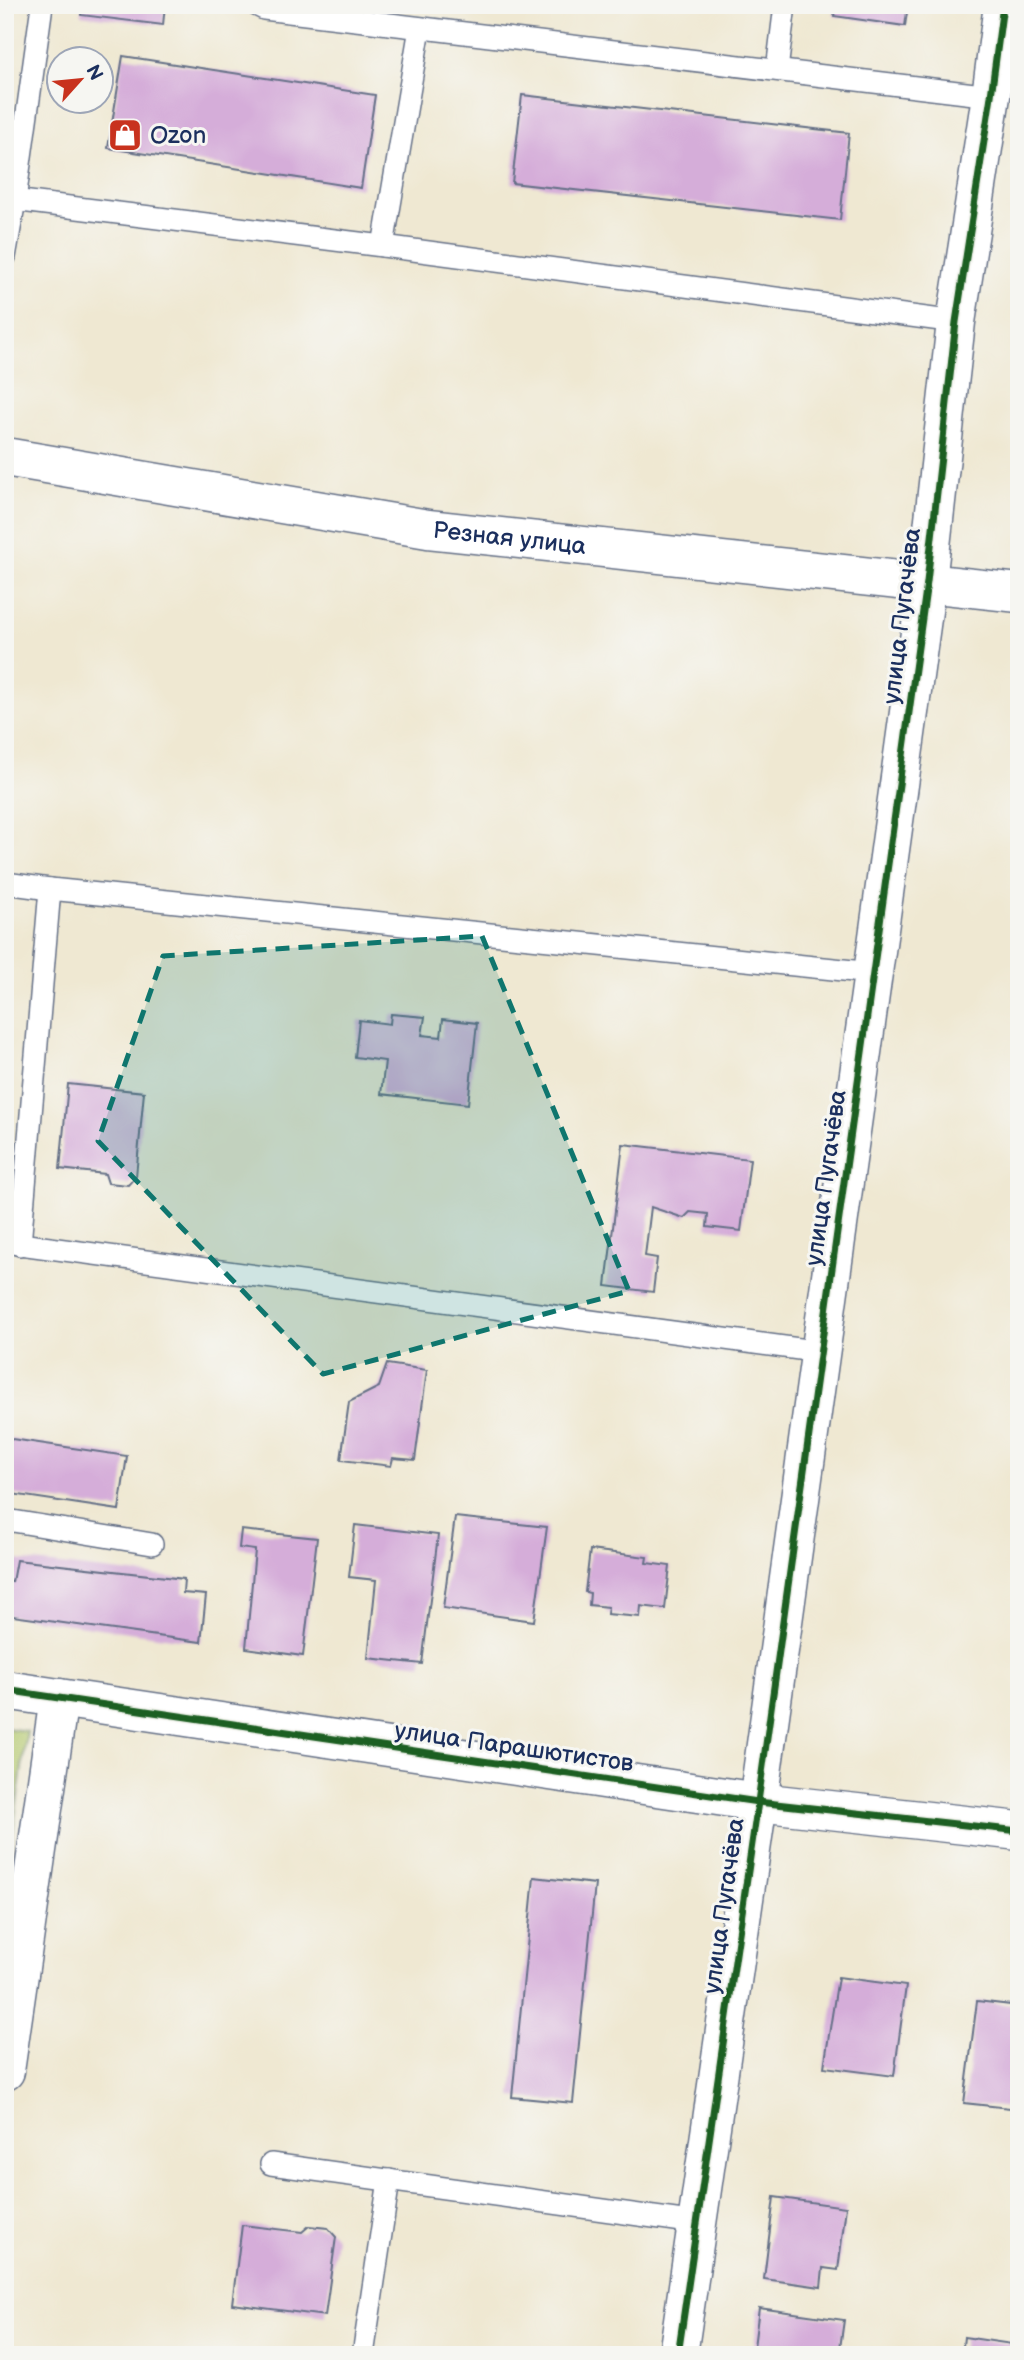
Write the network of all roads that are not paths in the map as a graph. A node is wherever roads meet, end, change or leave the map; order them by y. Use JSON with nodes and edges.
{"nodes":[{"id":1,"x":42,"y":5,"type":"edge"},
{"id":2,"x":257,"y":5,"type":"edge"},
{"id":3,"x":785,"y":5,"type":"edge"},
{"id":4,"x":1003,"y":5,"type":"edge"},
{"id":5,"x":420,"y":28,"type":"junction"},
{"id":6,"x":777,"y":70,"type":"junction"},
{"id":7,"x":991,"y":96,"type":"junction"},
{"id":8,"x":10,"y":200,"type":"edge"},
{"id":9,"x":383,"y":246,"type":"junction"},
{"id":10,"x":5,"y":257,"type":"edge"},
{"id":11,"x":956,"y":322,"type":"junction"},
{"id":12,"x":5,"y":457,"type":"edge"},
{"id":13,"x":927,"y":582,"type":"junction"},
{"id":14,"x":1019,"y":593,"type":"edge"},
{"id":15,"x":5,"y":883,"type":"edge"},
{"id":16,"x":50,"y":889,"type":"junction"},
{"id":17,"x":873,"y":973,"type":"junction"},
{"id":18,"x":13,"y":1243,"type":"edge"},
{"id":19,"x":821,"y":1352,"type":"junction"},
{"id":20,"x":5,"y":1522,"type":"edge"},
{"id":21,"x":152,"y":1544,"type":"dead end"},
{"id":22,"x":5,"y":1690,"type":"edge"},
{"id":23,"x":59,"y":1698,"type":"junction"},
{"id":24,"x":758,"y":1802,"type":"junction"},
{"id":25,"x":1019,"y":1831,"type":"edge"},
{"id":26,"x":5,"y":2071,"type":"edge"},
{"id":27,"x":271,"y":2164,"type":"dead end"},
{"id":28,"x":388,"y":2180,"type":"junction"},
{"id":29,"x":697,"y":2222,"type":"junction"},
{"id":30,"x":363,"y":2355,"type":"edge"},
{"id":31,"x":678,"y":2355,"type":"edge"}],
"edges":[{"from":1,"to":8,"type":"lane"},
{"from":2,"to":5,"type":"lane"},
{"from":3,"to":6,"type":"lane"},
{"from":4,"to":7,"type":"street","name":"улица Пугачёва"},
{"from":5,"to":6,"type":"lane"},
{"from":5,"to":9,"type":"lane"},
{"from":6,"to":7,"type":"lane"},
{"from":7,"to":11,"type":"street","name":"улица Пугачёва"},
{"from":8,"to":9,"type":"lane"},
{"from":8,"to":10,"type":"lane"},
{"from":9,"to":11,"type":"lane"},
{"from":11,"to":13,"type":"street","name":"улица Пугачёва"},
{"from":12,"to":13,"type":"street","name":"Резная улица"},
{"from":13,"to":14,"type":"street","name":"Резная улица"},
{"from":13,"to":17,"type":"street","name":"улица Пугачёва"},
{"from":15,"to":16,"type":"lane"},
{"from":16,"to":17,"type":"lane"},
{"from":16,"to":18,"type":"lane"},
{"from":17,"to":19,"type":"street","name":"улица Пугачёва"},
{"from":18,"to":19,"type":"lane"},
{"from":19,"to":24,"type":"street","name":"улица Пугачёва"},
{"from":20,"to":21,"type":"lane"},
{"from":22,"to":23,"type":"street","name":"улица Парашютистов"},
{"from":23,"to":24,"type":"street","name":"улица Парашютистов"},
{"from":23,"to":26,"type":"street"},
{"from":24,"to":25,"type":"street","name":"улица Парашютистов"},
{"from":24,"to":29,"type":"street","name":"улица Пугачёва"},
{"from":27,"to":28,"type":"lane"},
{"from":28,"to":29,"type":"lane"},
{"from":28,"to":30,"type":"lane"},
{"from":29,"to":31,"type":"street","name":"улица Пугачёва"}]}
